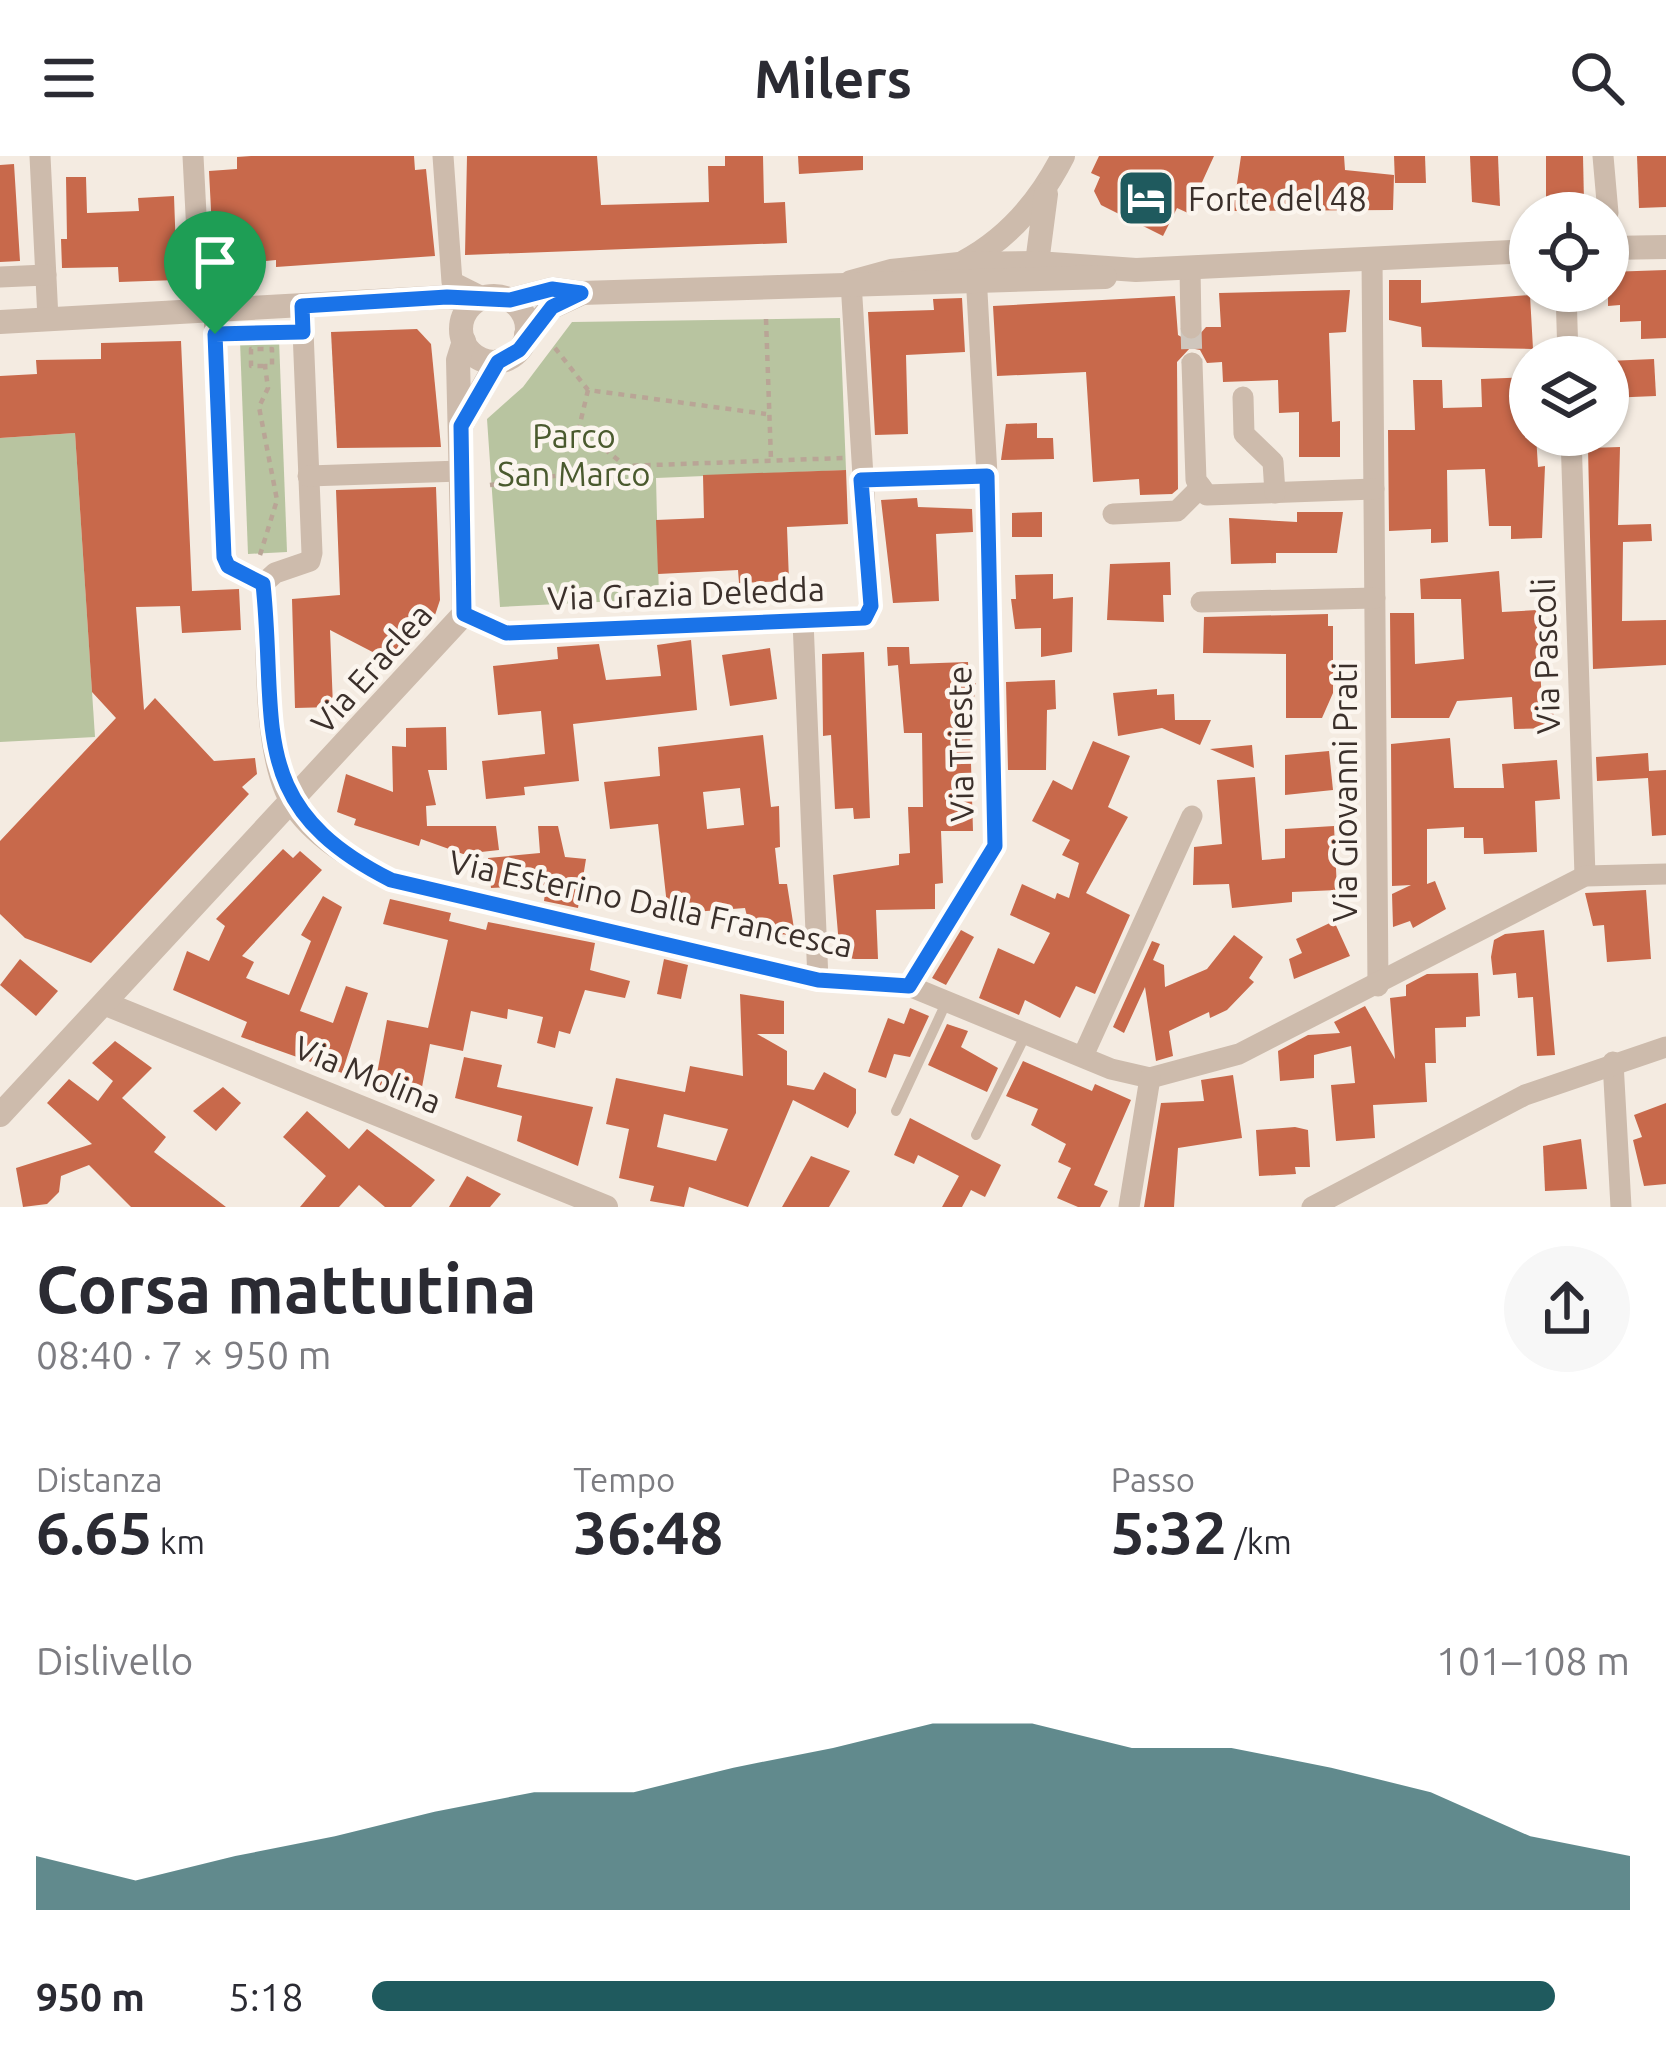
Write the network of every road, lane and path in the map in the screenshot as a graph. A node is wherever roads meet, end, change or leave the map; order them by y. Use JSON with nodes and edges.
{"nodes":[{"id":1,"x":40,"y":156,"type":"edge"},
{"id":2,"x":193,"y":156,"type":"edge"},
{"id":3,"x":442,"y":156,"type":"edge"},
{"id":4,"x":1063,"y":156,"type":"edge"},
{"id":5,"x":1603,"y":156,"type":"edge"},
{"id":6,"x":1048,"y":186,"type":"junction"},
{"id":7,"x":1606,"y":192,"type":"edge"},
{"id":8,"x":1018,"y":224,"type":"junction"},
{"id":9,"x":1666,"y":247,"type":"edge"},
{"id":10,"x":1629,"y":248,"type":"edge"},
{"id":11,"x":1509,"y":252,"type":"edge"},
{"id":12,"x":1372,"y":257,"type":"junction"},
{"id":13,"x":959,"y":265,"type":"junction"},
{"id":14,"x":1190,"y":267,"type":"junction"},
{"id":15,"x":1022,"y":271,"type":"junction"},
{"id":16,"x":46,"y":275,"type":"junction"},
{"id":17,"x":0,"y":277,"type":"edge"},
{"id":18,"x":851,"y":282,"type":"junction"},
{"id":19,"x":977,"y":292,"type":"dead end"},
{"id":20,"x":581,"y":293,"type":"junction"},
{"id":21,"x":492,"y":299,"type":"junction"},
{"id":22,"x":407,"y":302,"type":"junction"},
{"id":23,"x":48,"y":319,"type":"junction"},
{"id":24,"x":210,"y":319,"type":"junction"},
{"id":25,"x":303,"y":319,"type":"junction"},
{"id":26,"x":766,"y":319,"type":"dead end"},
{"id":27,"x":0,"y":322,"type":"edge"},
{"id":28,"x":1191,"y":328,"type":"tunnel mouth"},
{"id":29,"x":261,"y":334,"type":"junction"},
{"id":30,"x":526,"y":335,"type":"junction"},
{"id":31,"x":463,"y":336,"type":"junction"},
{"id":32,"x":555,"y":348,"type":"dead end"},
{"id":33,"x":262,"y":349,"type":"junction"},
{"id":34,"x":498,"y":362,"type":"junction"},
{"id":35,"x":1192,"y":363,"type":"tunnel mouth"},
{"id":36,"x":265,"y":366,"type":"junction"},
{"id":37,"x":588,"y":390,"type":"junction"},
{"id":38,"x":1243,"y":397,"type":"dead end"},
{"id":39,"x":766,"y":414,"type":"junction"},
{"id":40,"x":461,"y":426,"type":"junction"},
{"id":41,"x":1572,"y":456,"type":"edge"},
{"id":42,"x":771,"y":460,"type":"junction"},
{"id":43,"x":626,"y":466,"type":"junction"},
{"id":44,"x":861,"y":469,"type":"junction"},
{"id":45,"x":461,"y":472,"type":"junction"},
{"id":46,"x":308,"y":476,"type":"junction"},
{"id":47,"x":987,"y":476,"type":"junction"},
{"id":48,"x":490,"y":484,"type":"dead end"},
{"id":49,"x":1201,"y":487,"type":"junction"},
{"id":50,"x":1374,"y":489,"type":"junction"},
{"id":51,"x":1275,"y":493,"type":"junction"},
{"id":52,"x":1113,"y":514,"type":"dead end"},
{"id":53,"x":260,"y":555,"type":"dead end"},
{"id":54,"x":263,"y":584,"type":"junction"},
{"id":55,"x":1375,"y":598,"type":"junction"},
{"id":56,"x":1201,"y":602,"type":"dead end"},
{"id":57,"x":464,"y":614,"type":"junction"},
{"id":58,"x":803,"y":621,"type":"junction"},
{"id":59,"x":292,"y":803,"type":"junction"},
{"id":60,"x":1192,"y":816,"type":"dead end"},
{"id":61,"x":1666,"y":874,"type":"edge"},
{"id":62,"x":1585,"y":876,"type":"junction"},
{"id":63,"x":818,"y":980,"type":"junction"},
{"id":64,"x":909,"y":986,"type":"junction"},
{"id":65,"x":1378,"y":986,"type":"junction"},
{"id":66,"x":947,"y":1000,"type":"junction"},
{"id":67,"x":106,"y":1004,"type":"junction"},
{"id":68,"x":1027,"y":1032,"type":"junction"},
{"id":69,"x":1666,"y":1047,"type":"edge"},
{"id":70,"x":1083,"y":1056,"type":"junction"},
{"id":71,"x":1613,"y":1062,"type":"junction"},
{"id":72,"x":1150,"y":1078,"type":"junction"},
{"id":73,"x":896,"y":1111,"type":"dead end"},
{"id":74,"x":0,"y":1114,"type":"edge"},
{"id":75,"x":976,"y":1135,"type":"dead end"},
{"id":76,"x":606,"y":1207,"type":"edge"},
{"id":77,"x":1130,"y":1207,"type":"edge"},
{"id":78,"x":1312,"y":1207,"type":"edge"},
{"id":79,"x":1621,"y":1207,"type":"edge"}],
"edges":[{"from":1,"to":16,"type":"street"},
{"from":2,"to":24,"type":"street"},
{"from":3,"to":21,"type":"street"},
{"from":4,"to":6,"type":"street"},
{"from":5,"to":7,"type":"street"},
{"from":6,"to":8,"type":"street"},
{"from":6,"to":15,"type":"street"},
{"from":8,"to":13,"type":"street"},
{"from":8,"to":15,"type":"street"},
{"from":9,"to":10,"type":"street"},
{"from":11,"to":12,"type":"street"},
{"from":12,"to":14,"type":"street"},
{"from":12,"to":50,"type":"street","name":"Via Giovanni Prati"},
{"from":13,"to":15,"type":"street"},
{"from":13,"to":18,"type":"street"},
{"from":14,"to":15,"type":"street"},
{"from":14,"to":28,"type":"street"},
{"from":15,"to":18,"type":"street"},
{"from":16,"to":17,"type":"street"},
{"from":16,"to":23,"type":"street"},
{"from":18,"to":20,"type":"street"},
{"from":18,"to":44,"type":"street","name":"Via Grazia Deledda"},
{"from":19,"to":47,"type":"street","name":"Via Trieste"},
{"from":20,"to":21,"type":"street"},
{"from":20,"to":30,"type":"street"},
{"from":21,"to":22,"type":"street"},
{"from":21,"to":30,"type":"street"},
{"from":21,"to":31,"type":"street"},
{"from":22,"to":25,"type":"street"},
{"from":22,"to":31,"type":"street"},
{"from":23,"to":24,"type":"street"},
{"from":23,"to":27,"type":"street"},
{"from":24,"to":25,"type":"street"},
{"from":24,"to":29,"type":"path"},
{"from":24,"to":54,"type":"street"},
{"from":25,"to":29,"type":"path"},
{"from":25,"to":46,"type":"street"},
{"from":26,"to":39,"type":"path"},
{"from":29,"to":33,"type":"path"},
{"from":30,"to":34,"type":"street"},
{"from":31,"to":34,"type":"street"},
{"from":31,"to":40,"type":"street","name":"Via Eraclea"},
{"from":32,"to":37,"type":"path"},
{"from":33,"to":36,"type":"path"},
{"from":33,"to":36,"type":"path"},
{"from":34,"to":40,"type":"street"},
{"from":35,"to":49,"type":"street"},
{"from":36,"to":53,"type":"path"},
{"from":37,"to":39,"type":"path"},
{"from":37,"to":43,"type":"path"},
{"from":38,"to":51,"type":"street"},
{"from":39,"to":42,"type":"path"},
{"from":40,"to":45,"type":"street","name":"Via Eraclea"},
{"from":41,"to":62,"type":"street","name":"Via Pascoli"},
{"from":42,"to":43,"type":"path"},
{"from":42,"to":44,"type":"path"},
{"from":43,"to":48,"type":"path"},
{"from":44,"to":47,"type":"street"},
{"from":44,"to":58,"type":"street","name":"Via Grazia Deledda"},
{"from":45,"to":46,"type":"street"},
{"from":45,"to":57,"type":"street","name":"Via Eraclea"},
{"from":46,"to":54,"type":"street"},
{"from":47,"to":64,"type":"street","name":"Via Trieste"},
{"from":49,"to":51,"type":"street"},
{"from":49,"to":52,"type":"street"},
{"from":50,"to":51,"type":"street"},
{"from":50,"to":55,"type":"street","name":"Via Giovanni Prati"},
{"from":54,"to":59,"type":"street"},
{"from":55,"to":56,"type":"street"},
{"from":55,"to":65,"type":"street","name":"Via Giovanni Prati"},
{"from":57,"to":58,"type":"street","name":"Via Grazia Deledda"},
{"from":57,"to":59,"type":"street","name":"Via Eraclea"},
{"from":58,"to":63,"type":"street"},
{"from":59,"to":63,"type":"street","name":"Via Esterino Dalla Francesca"},
{"from":59,"to":67,"type":"street","name":"Via Eraclea"},
{"from":60,"to":70,"type":"street"},
{"from":61,"to":62,"type":"street"},
{"from":62,"to":65,"type":"street"},
{"from":63,"to":64,"type":"street","name":"Via Esterino Dalla Francesca"},
{"from":64,"to":66,"type":"street","name":"Via Esterino Dalla Francesca"},
{"from":65,"to":72,"type":"street"},
{"from":66,"to":68,"type":"street","name":"Via Esterino Dalla Francesca"},
{"from":66,"to":73,"type":"lane"},
{"from":67,"to":74,"type":"street","name":"Via Eraclea"},
{"from":67,"to":76,"type":"street","name":"Via Molina"},
{"from":68,"to":70,"type":"street","name":"Via Esterino Dalla Francesca"},
{"from":68,"to":75,"type":"lane"},
{"from":69,"to":71,"type":"street"},
{"from":70,"to":72,"type":"street","name":"Via Esterino Dalla Francesca"},
{"from":71,"to":78,"type":"street"},
{"from":71,"to":79,"type":"street"},
{"from":72,"to":77,"type":"street"}]}
